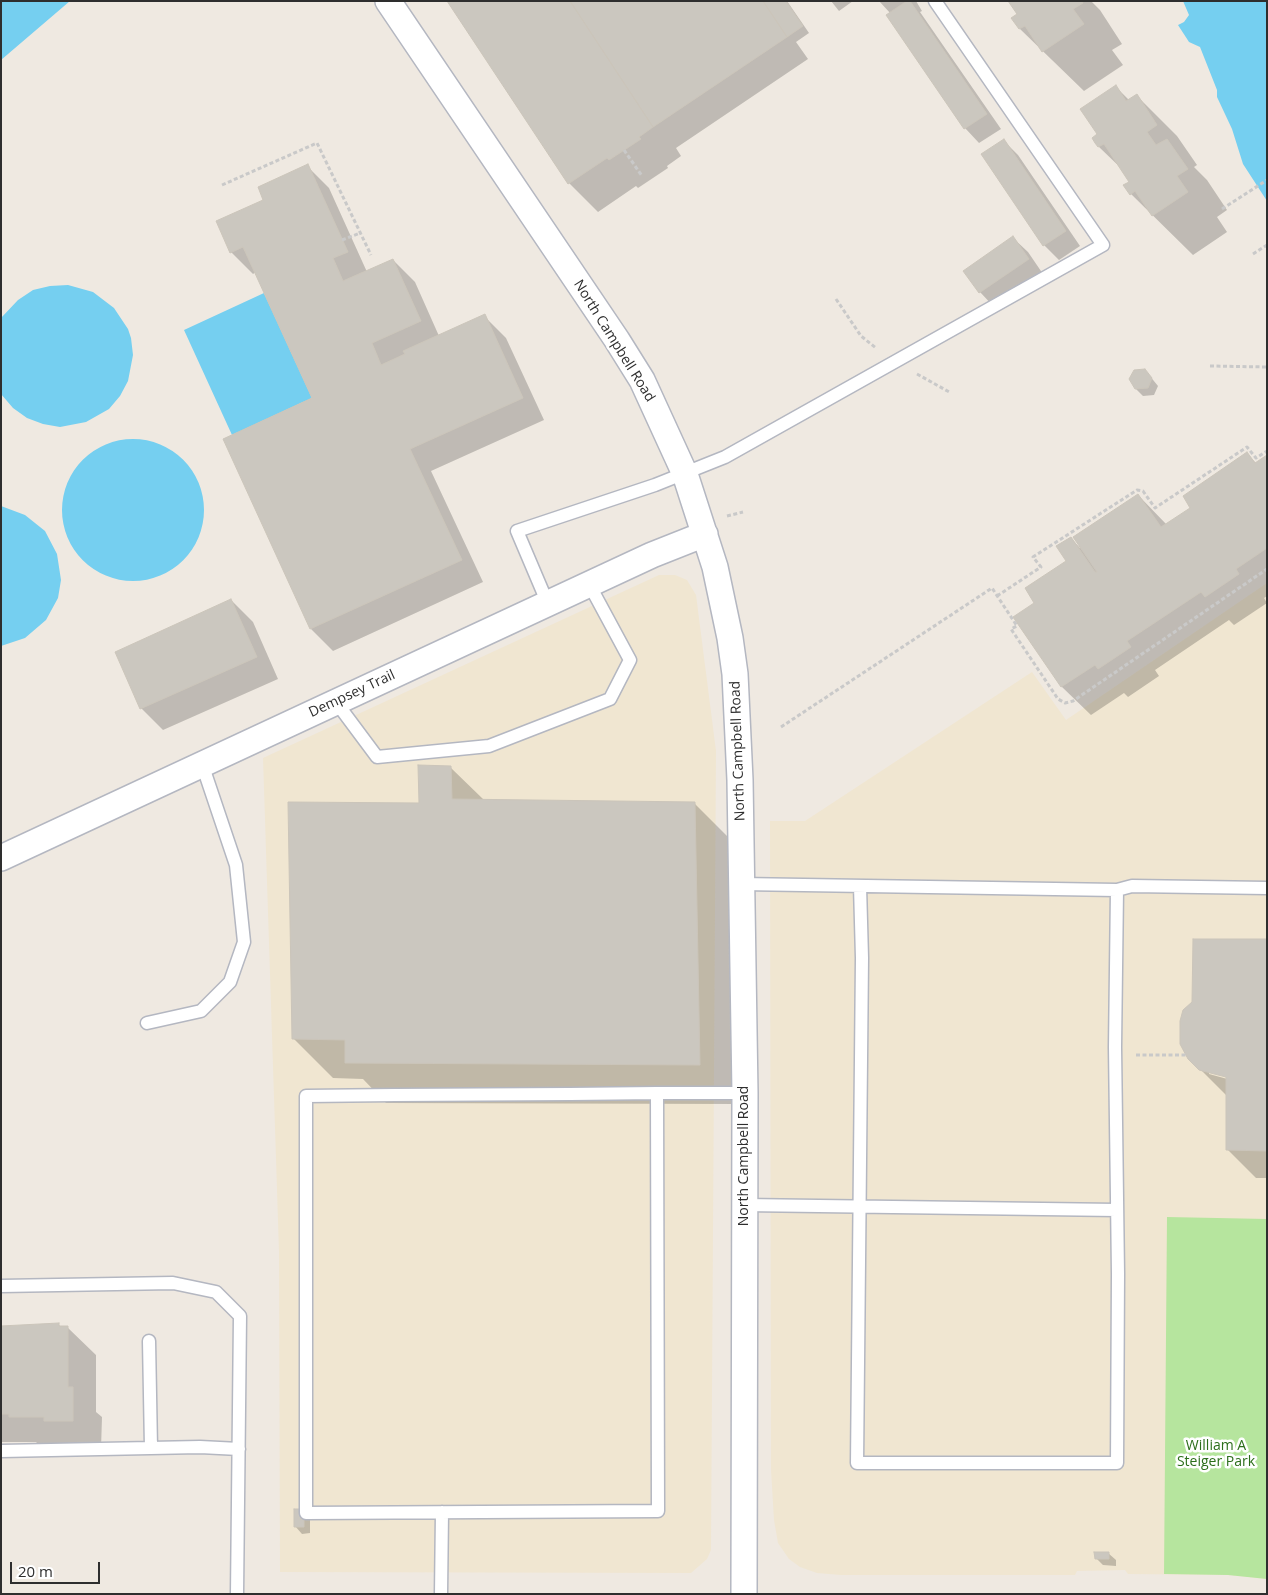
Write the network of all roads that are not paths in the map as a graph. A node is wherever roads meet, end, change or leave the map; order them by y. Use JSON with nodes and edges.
{"nodes":[{"id":1,"x":388,"y":1,"type":"edge"},
{"id":2,"x":936,"y":1,"type":"edge"},
{"id":3,"x":685,"y":474,"type":"junction"},
{"id":4,"x":705,"y":534,"type":"junction"},
{"id":5,"x":589,"y":584,"type":"junction"},
{"id":6,"x":548,"y":604,"type":"junction"},
{"id":7,"x":336,"y":702,"type":"junction"},
{"id":8,"x":202,"y":764,"type":"junction"},
{"id":9,"x":1,"y":858,"type":"edge"},
{"id":10,"x":741,"y":884,"type":"junction"},
{"id":11,"x":860,"y":886,"type":"junction"},
{"id":12,"x":1267,"y":888,"type":"edge"},
{"id":13,"x":1117,"y":890,"type":"junction"},
{"id":14,"x":147,"y":1022,"type":"dead end"},
{"id":15,"x":657,"y":1093,"type":"junction"},
{"id":16,"x":744,"y":1093,"type":"junction"},
{"id":17,"x":744,"y":1206,"type":"junction"},
{"id":18,"x":859,"y":1206,"type":"junction"},
{"id":19,"x":1117,"y":1210,"type":"junction"},
{"id":20,"x":1,"y":1286,"type":"edge"},
{"id":21,"x":149,"y":1341,"type":"dead end"},
{"id":22,"x":151,"y":1448,"type":"junction"},
{"id":23,"x":239,"y":1449,"type":"junction"},
{"id":24,"x":1,"y":1451,"type":"edge"},
{"id":25,"x":442,"y":1512,"type":"junction"},
{"id":26,"x":237,"y":1594,"type":"edge"},
{"id":27,"x":442,"y":1594,"type":"edge"},
{"id":28,"x":744,"y":1594,"type":"edge"}],
"edges":[{"from":1,"to":3,"type":"street","name":"North Campbell Road"},
{"from":2,"to":3,"type":"lane"},
{"from":3,"to":4,"type":"street","name":"North Campbell Road"},
{"from":3,"to":6,"type":"lane"},
{"from":4,"to":5,"type":"street","name":"Dempsey Trail"},
{"from":4,"to":10,"type":"street","name":"North Campbell Road"},
{"from":5,"to":6,"type":"street","name":"Dempsey Trail"},
{"from":5,"to":7,"type":"lane"},
{"from":6,"to":7,"type":"street","name":"Dempsey Trail"},
{"from":7,"to":8,"type":"street","name":"Dempsey Trail"},
{"from":8,"to":9,"type":"street","name":"Dempsey Trail"},
{"from":8,"to":14,"type":"lane"},
{"from":10,"to":11,"type":"lane"},
{"from":10,"to":16,"type":"street","name":"North Campbell Road"},
{"from":11,"to":13,"type":"lane"},
{"from":11,"to":18,"type":"lane"},
{"from":12,"to":13,"type":"lane"},
{"from":13,"to":19,"type":"lane"},
{"from":15,"to":16,"type":"lane"},
{"from":15,"to":25,"type":"lane"},
{"from":15,"to":25,"type":"lane"},
{"from":16,"to":17,"type":"street","name":"North Campbell Road"},
{"from":17,"to":18,"type":"lane"},
{"from":17,"to":28,"type":"street","name":"North Campbell Road"},
{"from":18,"to":19,"type":"lane"},
{"from":18,"to":19,"type":"lane"},
{"from":20,"to":23,"type":"lane"},
{"from":21,"to":22,"type":"lane"},
{"from":22,"to":23,"type":"lane"},
{"from":22,"to":24,"type":"lane"},
{"from":23,"to":26,"type":"lane"},
{"from":25,"to":27,"type":"lane"}]}
